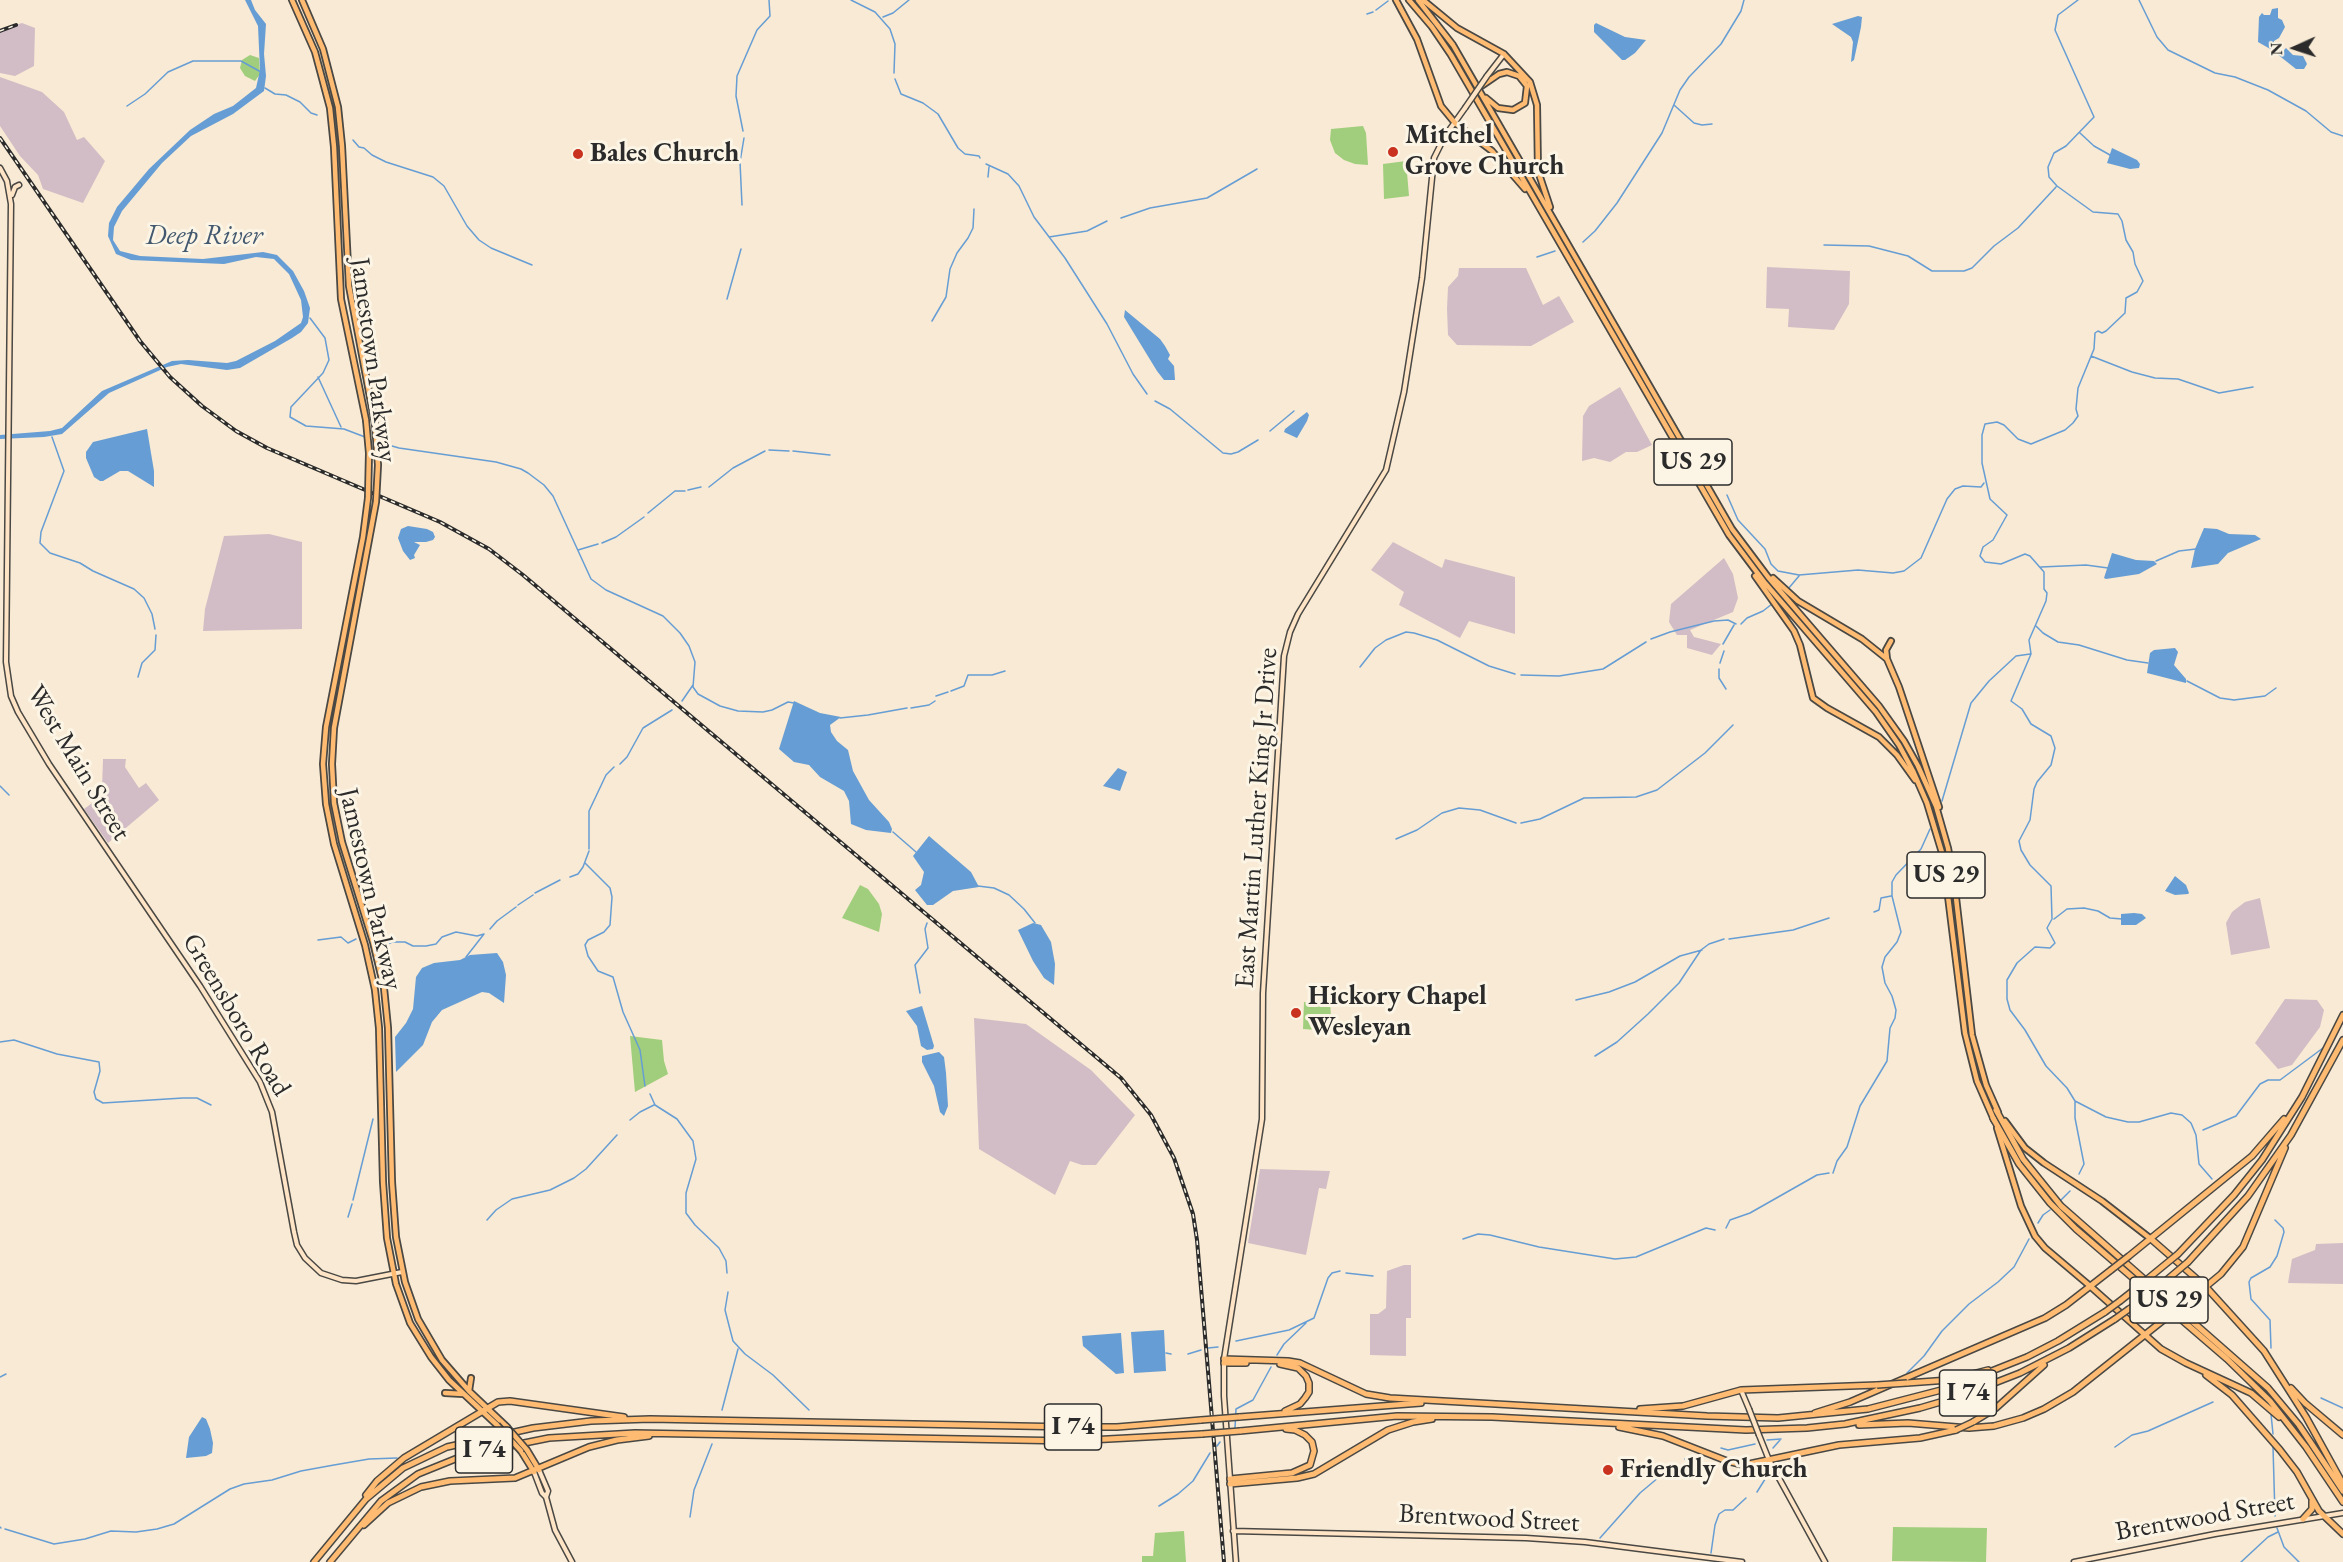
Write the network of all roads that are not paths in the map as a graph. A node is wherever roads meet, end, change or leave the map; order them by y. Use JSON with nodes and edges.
{"nodes":[{"id":1,"x":292,"y":0,"type":"edge"},
{"id":2,"x":302,"y":0,"type":"edge"},
{"id":3,"x":1396,"y":0,"type":"edge"},
{"id":4,"x":1409,"y":0,"type":"edge"},
{"id":5,"x":1420,"y":0,"type":"edge"},
{"id":6,"x":1504,"y":54,"type":"junction"},
{"id":7,"x":1478,"y":85,"type":"junction"},
{"id":8,"x":1455,"y":123,"type":"junction"},
{"id":9,"x":0,"y":168,"type":"edge"},
{"id":10,"x":19,"y":185,"type":"dead end"},
{"id":11,"x":11,"y":202,"type":"junction"},
{"id":12,"x":1543,"y":215,"type":"junction"},
{"id":13,"x":1562,"y":234,"type":"junction"},
{"id":14,"x":1745,"y":558,"type":"junction"},
{"id":15,"x":1758,"y":564,"type":"junction"},
{"id":16,"x":1891,"y":641,"type":"dead end"},
{"id":17,"x":1887,"y":659,"type":"junction"},
{"id":18,"x":1924,"y":794,"type":"junction"},
{"id":19,"x":1942,"y":824,"type":"junction"},
{"id":20,"x":123,"y":875,"type":"joint"},
{"id":21,"x":2343,"y":1015,"type":"edge"},
{"id":22,"x":2343,"y":1040,"type":"edge"},
{"id":23,"x":2302,"y":1096,"type":"junction"},
{"id":24,"x":1996,"y":1110,"type":"junction"},
{"id":25,"x":1993,"y":1118,"type":"junction"},
{"id":26,"x":2291,"y":1135,"type":"junction"},
{"id":27,"x":2151,"y":1239,"type":"junction"},
{"id":28,"x":402,"y":1272,"type":"junction"},
{"id":29,"x":393,"y":1274,"type":"junction"},
{"id":30,"x":2090,"y":1286,"type":"junction"},
{"id":31,"x":2206,"y":1287,"type":"junction"},
{"id":32,"x":2145,"y":1335,"type":"junction"},
{"id":33,"x":2069,"y":1348,"type":"junction"},
{"id":34,"x":2027,"y":1357,"type":"junction"},
{"id":35,"x":1224,"y":1361,"type":"junction"},
{"id":36,"x":2189,"y":1365,"type":"junction"},
{"id":37,"x":2278,"y":1371,"type":"junction"},
{"id":38,"x":471,"y":1378,"type":"dead end"},
{"id":39,"x":449,"y":1380,"type":"junction"},
{"id":40,"x":1741,"y":1390,"type":"junction"},
{"id":41,"x":469,"y":1391,"type":"junction"},
{"id":42,"x":463,"y":1394,"type":"junction"},
{"id":43,"x":1441,"y":1402,"type":"junction"},
{"id":44,"x":484,"y":1409,"type":"junction"},
{"id":45,"x":1603,"y":1410,"type":"junction"},
{"id":46,"x":1271,"y":1414,"type":"junction"},
{"id":47,"x":1451,"y":1416,"type":"junction"},
{"id":48,"x":1778,"y":1418,"type":"junction"},
{"id":49,"x":650,"y":1419,"type":"junction"},
{"id":50,"x":1585,"y":1422,"type":"junction"},
{"id":51,"x":1273,"y":1428,"type":"junction"},
{"id":52,"x":1807,"y":1428,"type":"junction"},
{"id":53,"x":664,"y":1434,"type":"junction"},
{"id":54,"x":2343,"y":1435,"type":"edge"},
{"id":55,"x":2300,"y":1438,"type":"junction"},
{"id":56,"x":524,"y":1451,"type":"junction"},
{"id":57,"x":1769,"y":1460,"type":"junction"},
{"id":58,"x":536,"y":1471,"type":"junction"},
{"id":59,"x":1230,"y":1481,"type":"junction"},
{"id":60,"x":2343,"y":1484,"type":"edge"},
{"id":61,"x":2343,"y":1491,"type":"edge"},
{"id":62,"x":2312,"y":1499,"type":"junction"},
{"id":63,"x":2343,"y":1502,"type":"edge"},
{"id":64,"x":2342,"y":1513,"type":"edge"},
{"id":65,"x":353,"y":1514,"type":"junction"},
{"id":66,"x":2324,"y":1516,"type":"junction"},
{"id":67,"x":2303,"y":1519,"type":"junction"},
{"id":68,"x":1233,"y":1531,"type":"junction"},
{"id":69,"x":2343,"y":1534,"type":"edge"},
{"id":70,"x":340,"y":1550,"type":"junction"},
{"id":71,"x":314,"y":1562,"type":"edge"},
{"id":72,"x":330,"y":1562,"type":"edge"},
{"id":73,"x":572,"y":1562,"type":"edge"},
{"id":74,"x":1236,"y":1562,"type":"edge"},
{"id":75,"x":1742,"y":1562,"type":"edge"},
{"id":76,"x":1825,"y":1562,"type":"edge"},
{"id":77,"x":2074,"y":1562,"type":"edge"}],
"edges":[{"from":1,"to":29,"type":"main road","name":"Jamestown Parkway","bridge":true},
{"from":2,"to":28,"type":"main road","name":"Jamestown Parkway","bridge":true},
{"from":3,"to":8,"type":"main road"},
{"from":4,"to":12,"type":"main road","number":"US 29"},
{"from":5,"to":6,"type":"main road"},
{"from":5,"to":7,"type":"main road","number":"US 29"},
{"from":6,"to":7,"type":"main road","name":"East Martin Luther King Jr Drive","bridge":true},
{"from":6,"to":13,"type":"main road"},
{"from":7,"to":7,"type":"main road","bridge":true},
{"from":7,"to":8,"type":"main road","name":"East Martin Luther King Jr Drive","bridge":true},
{"from":7,"to":13,"type":"main road","number":"US 29"},
{"from":8,"to":12,"type":"main road"},
{"from":8,"to":35,"type":"main road","name":"East Martin Luther King Jr Drive"},
{"from":9,"to":11,"type":"main road","name":"West Main Street"},
{"from":10,"to":11,"type":"main road"},
{"from":11,"to":20,"type":"main road","name":"West Main Street"},
{"from":12,"to":14,"type":"main road","number":"US 29"},
{"from":13,"to":15,"type":"main road","number":"US 29"},
{"from":14,"to":18,"type":"main road","number":"US 29"},
{"from":14,"to":18,"type":"main road"},
{"from":15,"to":17,"type":"main road"},
{"from":15,"to":19,"type":"main road","number":"US 29"},
{"from":16,"to":17,"type":"main road"},
{"from":17,"to":19,"type":"main road"},
{"from":18,"to":25,"type":"main road","number":"US 29"},
{"from":19,"to":24,"type":"main road","number":"US 29"},
{"from":20,"to":29,"type":"main road","name":"Greensboro Road"},
{"from":21,"to":23,"type":"highway","number":"I 74"},
{"from":22,"to":26,"type":"highway","number":"I 74"},
{"from":23,"to":27,"type":"highway"},
{"from":23,"to":34,"type":"highway","number":"I 74","bridge":true},
{"from":24,"to":27,"type":"main road"},
{"from":24,"to":61,"type":"highway","number":"US 29"},
{"from":25,"to":30,"type":"main road"},
{"from":25,"to":55,"type":"highway","number":"US 29"},
{"from":26,"to":31,"type":"highway"},
{"from":26,"to":33,"type":"highway","number":"I 74","bridge":true},
{"from":27,"to":30,"type":"highway","bridge":true},
{"from":27,"to":31,"type":"highway"},
{"from":28,"to":29,"type":"main road","name":"Greensboro Road"},
{"from":28,"to":41,"type":"main road","name":"Jamestown Parkway"},
{"from":29,"to":39,"type":"main road","name":"Jamestown Parkway"},
{"from":30,"to":32,"type":"highway"},
{"from":30,"to":48,"type":"highway"},
{"from":31,"to":32,"type":"highway","bridge":true},
{"from":31,"to":37,"type":"highway"},
{"from":32,"to":36,"type":"highway"},
{"from":32,"to":52,"type":"highway"},
{"from":33,"to":52,"type":"highway","number":"I 74"},
{"from":33,"to":57,"type":"highway","bridge":true},
{"from":34,"to":40,"type":"highway","bridge":true},
{"from":34,"to":48,"type":"highway","number":"I 74"},
{"from":35,"to":43,"type":"highway"},
{"from":35,"to":46,"type":"highway"},
{"from":35,"to":59,"type":"main road","name":"East Martin Luther King Jr Drive"},
{"from":36,"to":55,"type":"highway"},
{"from":36,"to":62,"type":"highway"},
{"from":37,"to":54,"type":"highway"},
{"from":37,"to":60,"type":"highway"},
{"from":38,"to":41,"type":"main road"},
{"from":39,"to":42,"type":"main road","name":"Jamestown Parkway"},
{"from":39,"to":42,"type":"main road"},
{"from":40,"to":45,"type":"highway"},
{"from":40,"to":57,"type":"main road","bridge":true},
{"from":41,"to":44,"type":"main road","name":"Jamestown Parkway"},
{"from":42,"to":44,"type":"main road","name":"Jamestown Parkway"},
{"from":43,"to":45,"type":"highway","number":"I 74"},
{"from":43,"to":46,"type":"highway","number":"I 74"},
{"from":44,"to":49,"type":"highway"},
{"from":44,"to":56,"type":"main road","name":"Jamestown Parkway","bridge":true},
{"from":44,"to":56,"type":"main road","name":"Jamestown Parkway","bridge":true},
{"from":44,"to":65,"type":"highway"},
{"from":45,"to":48,"type":"highway","number":"I 74"},
{"from":46,"to":49,"type":"highway","number":"I 74","bridge":true},
{"from":47,"to":50,"type":"highway","number":"I 74"},
{"from":47,"to":51,"type":"highway","number":"I 74"},
{"from":47,"to":59,"type":"highway"},
{"from":49,"to":65,"type":"highway","number":"I 74"},
{"from":50,"to":52,"type":"highway","number":"I 74"},
{"from":50,"to":57,"type":"highway"},
{"from":51,"to":53,"type":"highway","number":"I 74","bridge":true},
{"from":51,"to":59,"type":"highway"},
{"from":53,"to":58,"type":"highway"},
{"from":53,"to":70,"type":"highway","number":"I 74"},
{"from":55,"to":63,"type":"highway","number":"US 29"},
{"from":56,"to":58,"type":"main road","name":"Jamestown Parkway"},
{"from":57,"to":76,"type":"main road"},
{"from":58,"to":70,"type":"highway"},
{"from":58,"to":73,"type":"main road","name":"Jamestown Parkway"},
{"from":59,"to":68,"type":"main road","name":"East Martin Luther King Jr Drive"},
{"from":62,"to":66,"type":"highway"},
{"from":62,"to":67,"type":"highway"},
{"from":64,"to":66,"type":"main road","name":"Brentwood Street"},
{"from":65,"to":71,"type":"highway","number":"I 74"},
{"from":66,"to":67,"type":"main road","name":"Brentwood Street"},
{"from":66,"to":69,"type":"highway"},
{"from":67,"to":77,"type":"main road","name":"Brentwood Street"},
{"from":68,"to":74,"type":"main road","name":"East Martin Luther King Jr Drive"},
{"from":68,"to":75,"type":"main road","name":"Brentwood Street"},
{"from":70,"to":72,"type":"highway","number":"I 74"}]}
